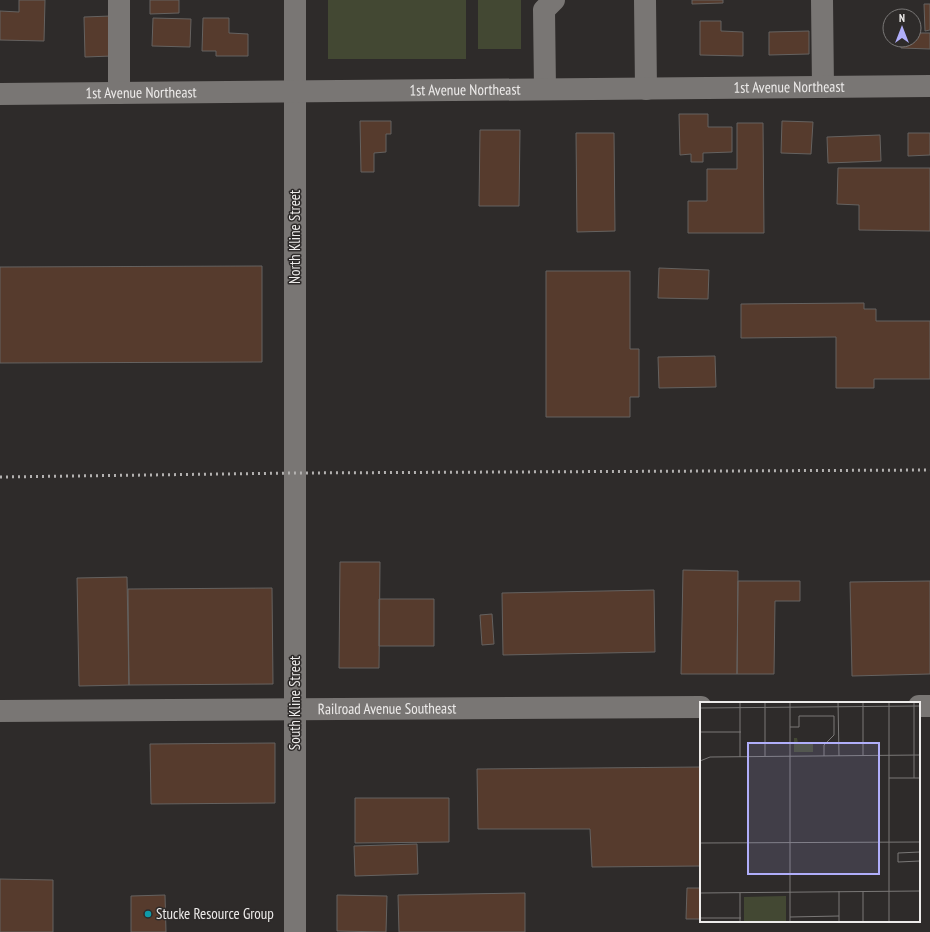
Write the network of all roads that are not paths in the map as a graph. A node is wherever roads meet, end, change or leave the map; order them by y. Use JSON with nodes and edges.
{"nodes":[{"id":1,"x":119,"y":0,"type":"edge"},
{"id":2,"x":295,"y":0,"type":"edge"},
{"id":3,"x":554,"y":0,"type":"edge"},
{"id":4,"x":645,"y":0,"type":"edge"},
{"id":5,"x":822,"y":0,"type":"edge"},
{"id":6,"x":930,"y":86,"type":"edge"},
{"id":7,"x":823,"y":87,"type":"junction"},
{"id":8,"x":646,"y":89,"type":"junction"},
{"id":9,"x":295,"y":90,"type":"junction"},
{"id":10,"x":545,"y":90,"type":"junction"},
{"id":11,"x":119,"y":93,"type":"junction"},
{"id":12,"x":0,"y":94,"type":"edge"},
{"id":13,"x":295,"y":473,"type":"joint"},
{"id":14,"x":700,"y":707,"type":"edge"},
{"id":15,"x":295,"y":710,"type":"junction"},
{"id":16,"x":0,"y":711,"type":"edge"},
{"id":17,"x":295,"y":932,"type":"edge"}],
"edges":[{"from":1,"to":11,"type":"street"},
{"from":2,"to":9,"type":"street","name":"North Kline Street"},
{"from":3,"to":10,"type":"street"},
{"from":4,"to":8,"type":"street"},
{"from":5,"to":7,"type":"street"},
{"from":6,"to":7,"type":"street","name":"1st Avenue Northeast"},
{"from":7,"to":8,"type":"street","name":"1st Avenue Northeast"},
{"from":8,"to":10,"type":"street","name":"1st Avenue Northeast"},
{"from":9,"to":10,"type":"street","name":"1st Avenue Northeast"},
{"from":9,"to":11,"type":"street","name":"1st Avenue Northeast"},
{"from":9,"to":13,"type":"street","name":"North Kline Street"},
{"from":11,"to":12,"type":"street","name":"1st Avenue Northeast"},
{"from":13,"to":15,"type":"street","name":"South Kline Street"},
{"from":14,"to":15,"type":"street","name":"Railroad Avenue Southeast"},
{"from":15,"to":16,"type":"street","name":"Railroad Avenue Southeast"},
{"from":15,"to":17,"type":"street","name":"South Kline Street"}]}
